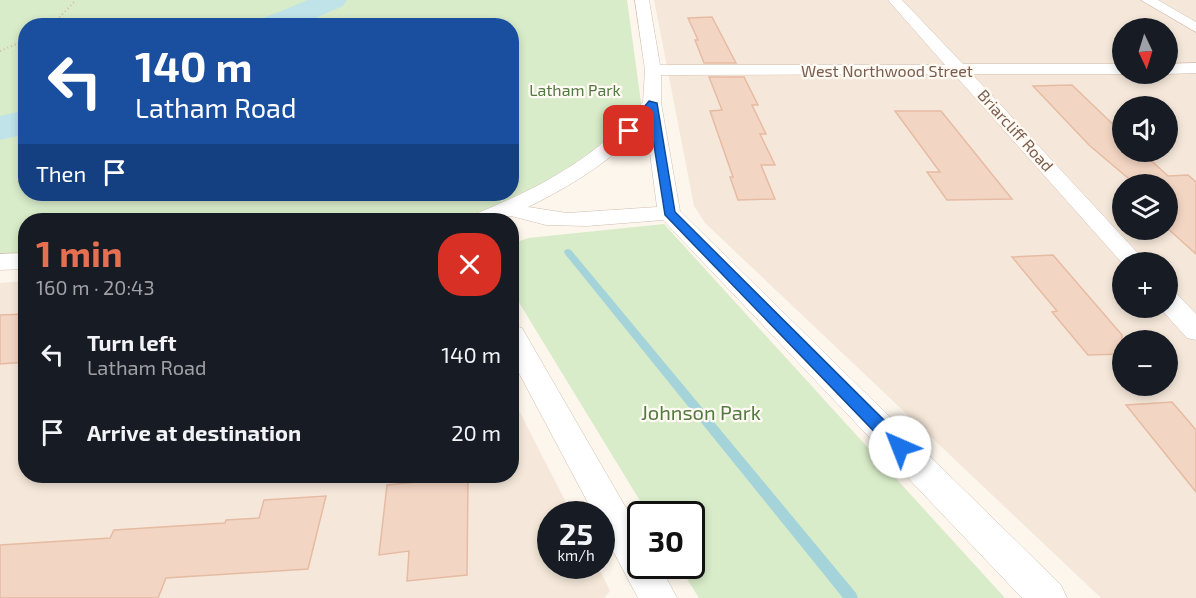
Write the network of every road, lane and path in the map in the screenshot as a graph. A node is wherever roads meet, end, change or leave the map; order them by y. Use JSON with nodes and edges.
{"nodes":[{"id":1,"x":76,"y":0,"type":"edge"},
{"id":2,"x":642,"y":0,"type":"edge"},
{"id":3,"x":895,"y":0,"type":"edge"},
{"id":4,"x":1148,"y":0,"type":"edge"},
{"id":5,"x":61,"y":18,"type":"edge"},
{"id":6,"x":1196,"y":28,"type":"edge"},
{"id":7,"x":18,"y":43,"type":"edge"},
{"id":8,"x":0,"y":51,"type":"edge"},
{"id":9,"x":961,"y":69,"type":"junction"},
{"id":10,"x":1112,"y":69,"type":"edge"},
{"id":11,"x":1178,"y":69,"type":"edge"},
{"id":12,"x":1196,"y":69,"type":"edge"},
{"id":13,"x":653,"y":70,"type":"junction"},
{"id":14,"x":652,"y":103,"type":"junction"},
{"id":15,"x":508,"y":207,"type":"junction"},
{"id":16,"x":496,"y":213,"type":"edge"},
{"id":17,"x":669,"y":213,"type":"junction"},
{"id":18,"x":1125,"y":252,"type":"edge"},
{"id":19,"x":18,"y":261,"type":"edge"},
{"id":20,"x":0,"y":262,"type":"edge"},
{"id":21,"x":1178,"y":311,"type":"edge"},
{"id":22,"x":1196,"y":331,"type":"edge"},
{"id":23,"x":519,"y":348,"type":"edge"},
{"id":24,"x":658,"y":598,"type":"edge"},
{"id":25,"x":1048,"y":598,"type":"edge"}],
"edges":[{"from":1,"to":5,"type":"path"},
{"from":2,"to":13,"type":"street"},
{"from":3,"to":9,"type":"street","name":"Briarcliff Road"},
{"from":4,"to":6,"type":"street"},
{"from":7,"to":8,"type":"path"},
{"from":9,"to":10,"type":"street","name":"West Northwood Street"},
{"from":9,"to":13,"type":"street","name":"West Northwood Street"},
{"from":9,"to":18,"type":"street","name":"Briarcliff Road"},
{"from":11,"to":12,"type":"street"},
{"from":13,"to":14,"type":"street"},
{"from":14,"to":15,"type":"street"},
{"from":14,"to":17,"type":"street"},
{"from":15,"to":16,"type":"street"},
{"from":15,"to":17,"type":"street"},
{"from":17,"to":25,"type":"street"},
{"from":19,"to":20,"type":"street"},
{"from":21,"to":22,"type":"street"},
{"from":23,"to":24,"type":"street"}]}
